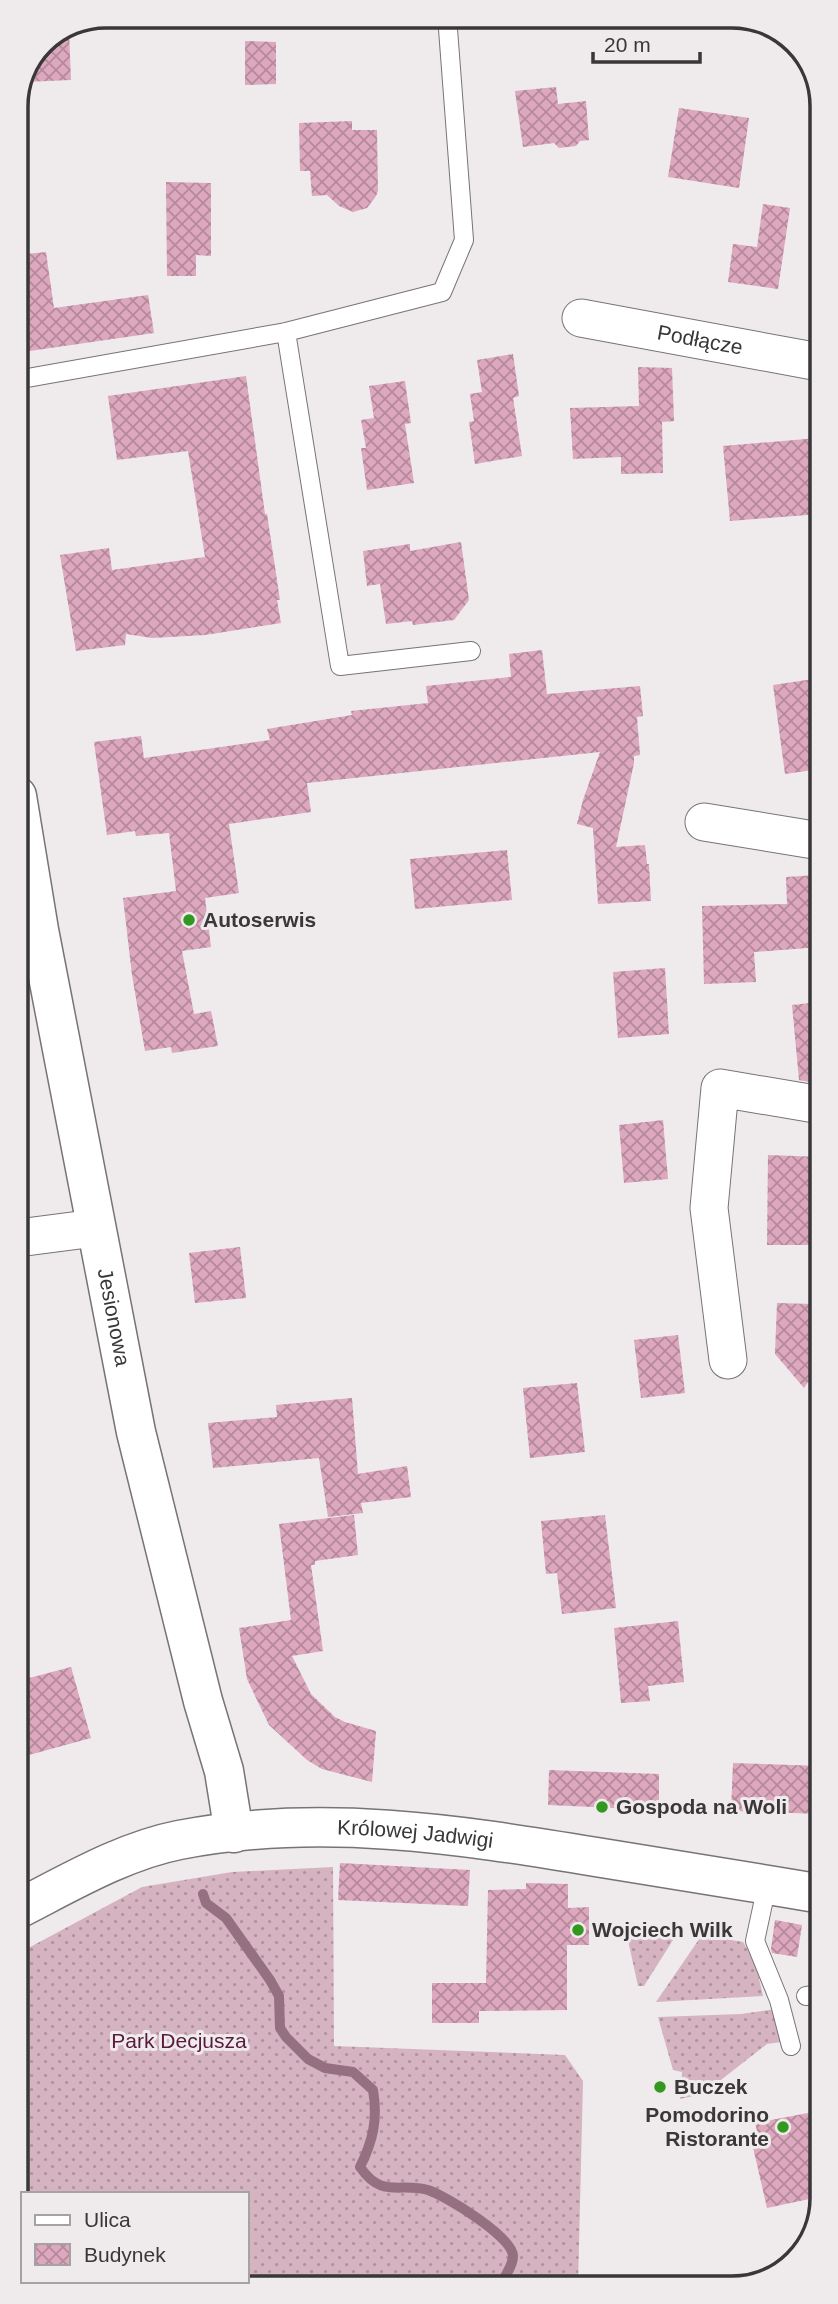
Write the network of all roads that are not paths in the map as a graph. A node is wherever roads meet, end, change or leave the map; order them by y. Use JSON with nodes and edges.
{"nodes":[{"id":1,"x":448,"y":28,"type":"edge"},
{"id":2,"x":581,"y":318,"type":"dead end"},
{"id":3,"x":286,"y":332,"type":"junction"},
{"id":4,"x":810,"y":360,"type":"edge"},
{"id":5,"x":28,"y":378,"type":"edge"},
{"id":6,"x":471,"y":651,"type":"dead end"},
{"id":7,"x":704,"y":822,"type":"dead end"},
{"id":8,"x":810,"y":839,"type":"edge"},
{"id":9,"x":28,"y":931,"type":"edge"},
{"id":10,"x":810,"y":1103,"type":"edge"},
{"id":11,"x":95,"y":1227,"type":"junction"},
{"id":12,"x":28,"y":1237,"type":"edge"},
{"id":13,"x":728,"y":1360,"type":"dead end"},
{"id":14,"x":234,"y":1833,"type":"junction"},
{"id":15,"x":767,"y":1885,"type":"junction"},
{"id":16,"x":810,"y":1892,"type":"edge"},
{"id":17,"x":28,"y":1904,"type":"edge"},
{"id":18,"x":791,"y":2046,"type":"dead end"}],
"edges":[{"from":1,"to":3,"type":"lane"},
{"from":2,"to":4,"type":"street","name":"Podłącze"},
{"from":3,"to":5,"type":"lane"},
{"from":3,"to":6,"type":"lane"},
{"from":7,"to":8,"type":"street"},
{"from":9,"to":11,"type":"street","name":"Jesionowa"},
{"from":10,"to":13,"type":"street"},
{"from":11,"to":12,"type":"street"},
{"from":11,"to":14,"type":"street","name":"Jesionowa"},
{"from":14,"to":15,"type":"street","name":"Królowej Jadwigi"},
{"from":14,"to":17,"type":"street","name":"Królowej Jadwigi"},
{"from":15,"to":16,"type":"street","name":"Królowej Jadwigi"},
{"from":15,"to":18,"type":"lane"}]}
